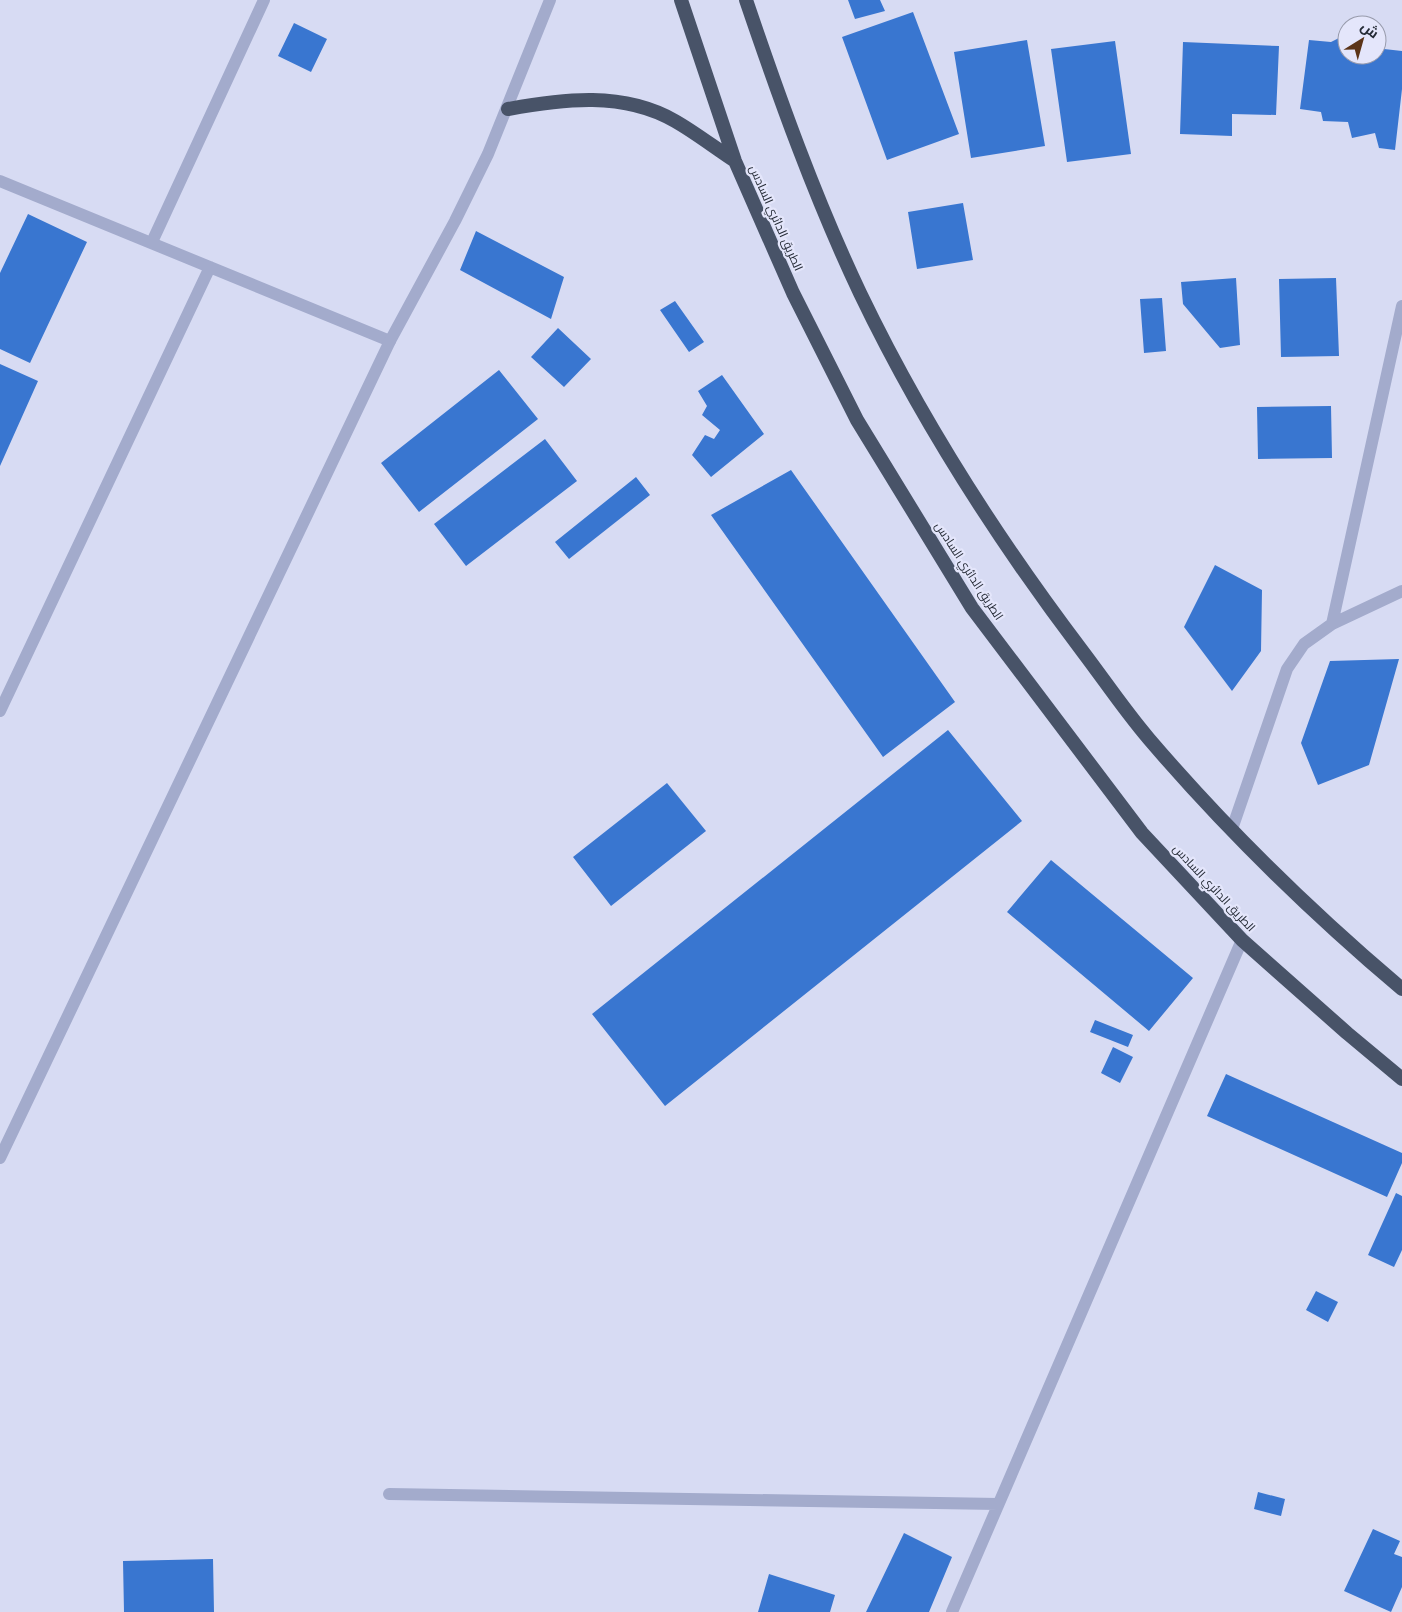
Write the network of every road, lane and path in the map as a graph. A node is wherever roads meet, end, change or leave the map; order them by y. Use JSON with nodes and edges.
{"nodes":[{"id":1,"x":264,"y":0,"type":"edge"},
{"id":2,"x":550,"y":0,"type":"edge"},
{"id":3,"x":681,"y":0,"type":"edge"},
{"id":4,"x":746,"y":0,"type":"edge"},
{"id":5,"x":508,"y":109,"type":"junction"},
{"id":6,"x":735,"y":161,"type":"junction"},
{"id":7,"x":0,"y":181,"type":"edge"},
{"id":8,"x":152,"y":242,"type":"junction"},
{"id":9,"x":210,"y":266,"type":"junction"},
{"id":10,"x":1402,"y":306,"type":"edge"},
{"id":11,"x":390,"y":341,"type":"junction"},
{"id":12,"x":1402,"y":591,"type":"edge"},
{"id":13,"x":1332,"y":624,"type":"junction"},
{"id":14,"x":0,"y":711,"type":"edge"},
{"id":15,"x":1232,"y":829,"type":"junction"},
{"id":16,"x":1242,"y":940,"type":"junction"},
{"id":17,"x":1402,"y":989,"type":"edge"},
{"id":18,"x":1402,"y":1079,"type":"edge"},
{"id":19,"x":0,"y":1158,"type":"edge"},
{"id":20,"x":389,"y":1494,"type":"dead end"},
{"id":21,"x":998,"y":1504,"type":"junction"},
{"id":22,"x":952,"y":1612,"type":"edge"}],
"edges":[{"from":1,"to":8,"type":"street"},
{"from":2,"to":5,"type":"street"},
{"from":3,"to":6,"type":"highway","name":"الطريق الدائري السادس"},
{"from":4,"to":15,"type":"highway"},
{"from":5,"to":6,"type":"highway"},
{"from":5,"to":11,"type":"street"},
{"from":6,"to":16,"type":"highway","name":"الطريق الدائري السادس"},
{"from":7,"to":8,"type":"street"},
{"from":8,"to":9,"type":"street"},
{"from":9,"to":11,"type":"street"},
{"from":9,"to":14,"type":"street"},
{"from":10,"to":13,"type":"street"},
{"from":11,"to":19,"type":"street"},
{"from":12,"to":13,"type":"street"},
{"from":13,"to":15,"type":"street"},
{"from":15,"to":17,"type":"highway"},
{"from":16,"to":18,"type":"highway","name":"الطريق الدائري السادس"},
{"from":16,"to":21,"type":"street"},
{"from":20,"to":21,"type":"street"},
{"from":21,"to":22,"type":"street"}]}
